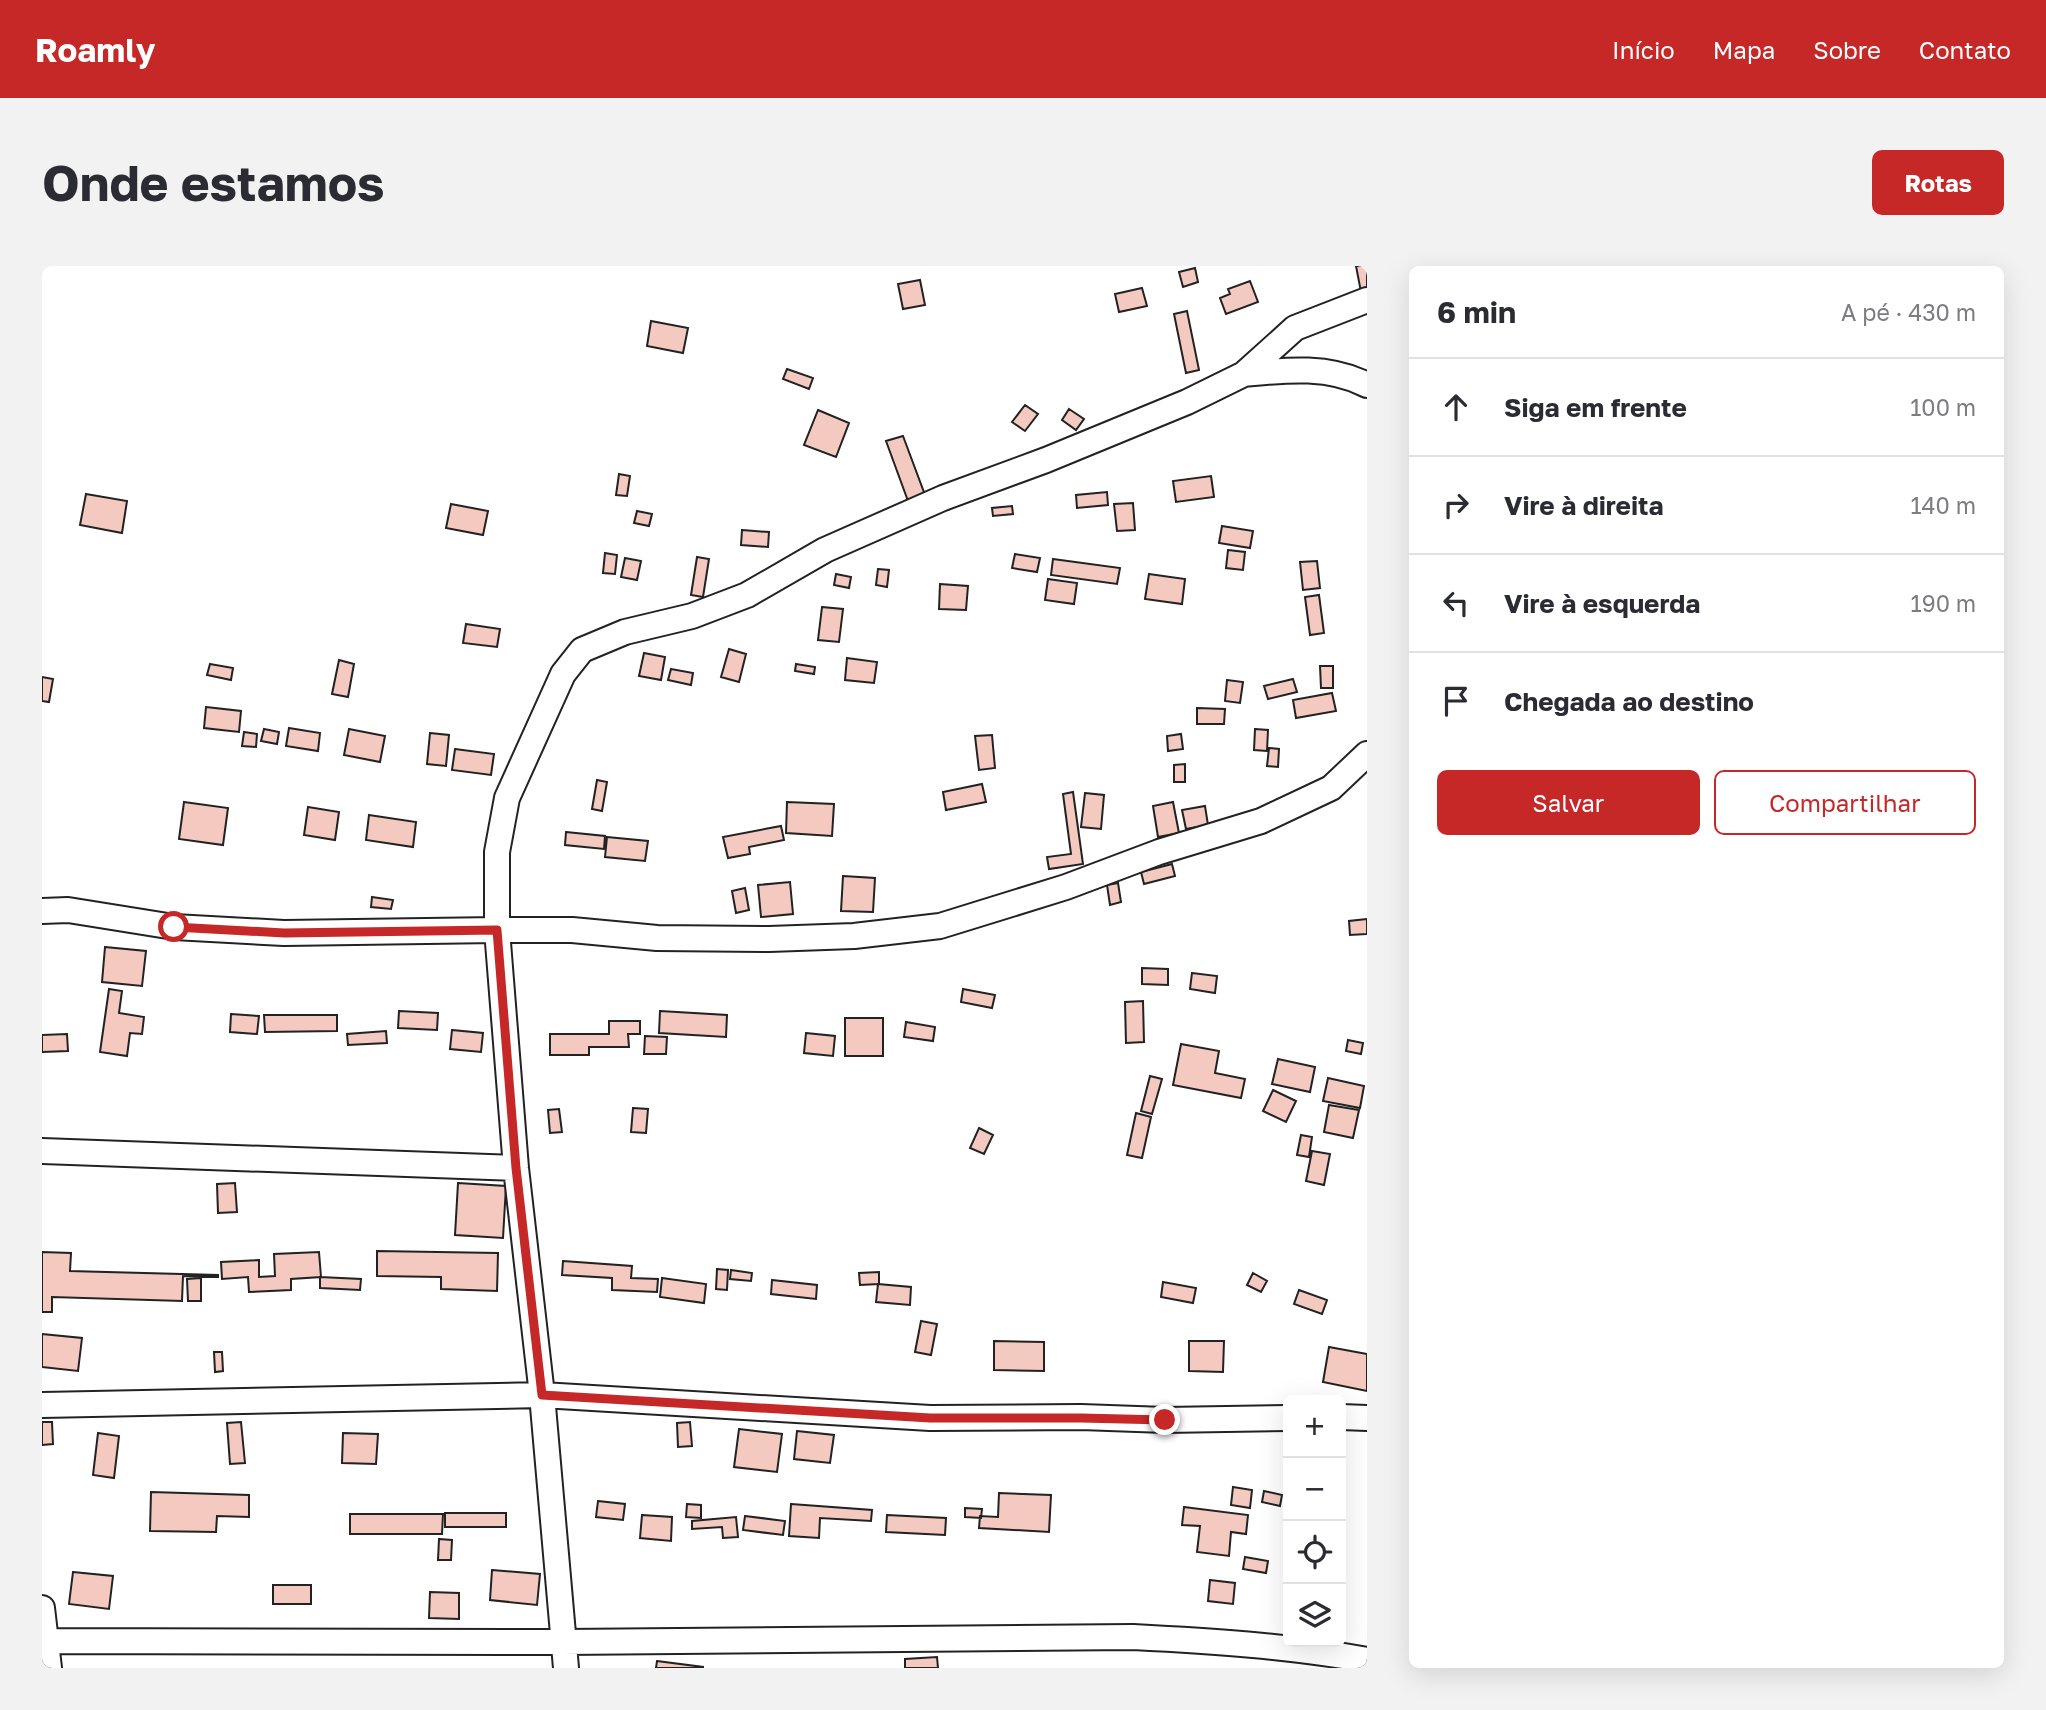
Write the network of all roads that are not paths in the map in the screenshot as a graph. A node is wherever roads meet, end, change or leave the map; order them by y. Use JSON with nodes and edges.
{"nodes":[{"id":1,"x":1367,"y":300,"type":"edge"},
{"id":2,"x":1244,"y":374,"type":"junction"},
{"id":3,"x":1367,"y":385,"type":"edge"},
{"id":4,"x":1367,"y":754,"type":"edge"},
{"id":5,"x":42,"y":911,"type":"edge"},
{"id":6,"x":497,"y":930,"type":"junction"},
{"id":7,"x":42,"y":1151,"type":"edge"},
{"id":8,"x":516,"y":1168,"type":"junction"},
{"id":9,"x":542,"y":1395,"type":"junction"},
{"id":10,"x":42,"y":1405,"type":"edge"},
{"id":11,"x":1346,"y":1417,"type":"edge"},
{"id":12,"x":1283,"y":1418,"type":"edge"},
{"id":13,"x":1367,"y":1418,"type":"edge"},
{"id":14,"x":42,"y":1608,"type":"edge"},
{"id":15,"x":44,"y":1641,"type":"edge"},
{"id":16,"x":564,"y":1642,"type":"junction"},
{"id":17,"x":1367,"y":1660,"type":"edge"},
{"id":18,"x":49,"y":1668,"type":"edge"},
{"id":19,"x":566,"y":1668,"type":"edge"}],
"edges":[{"from":1,"to":2,"type":"street"},
{"from":2,"to":3,"type":"street"},
{"from":2,"to":6,"type":"street"},
{"from":4,"to":6,"type":"street"},
{"from":5,"to":6,"type":"street"},
{"from":6,"to":8,"type":"street"},
{"from":7,"to":8,"type":"street"},
{"from":8,"to":9,"type":"street"},
{"from":9,"to":10,"type":"street"},
{"from":9,"to":12,"type":"street"},
{"from":9,"to":16,"type":"street"},
{"from":11,"to":13,"type":"street"},
{"from":14,"to":15,"type":"street"},
{"from":15,"to":16,"type":"street"},
{"from":15,"to":18,"type":"street"},
{"from":16,"to":17,"type":"street"},
{"from":16,"to":19,"type":"street"}]}
